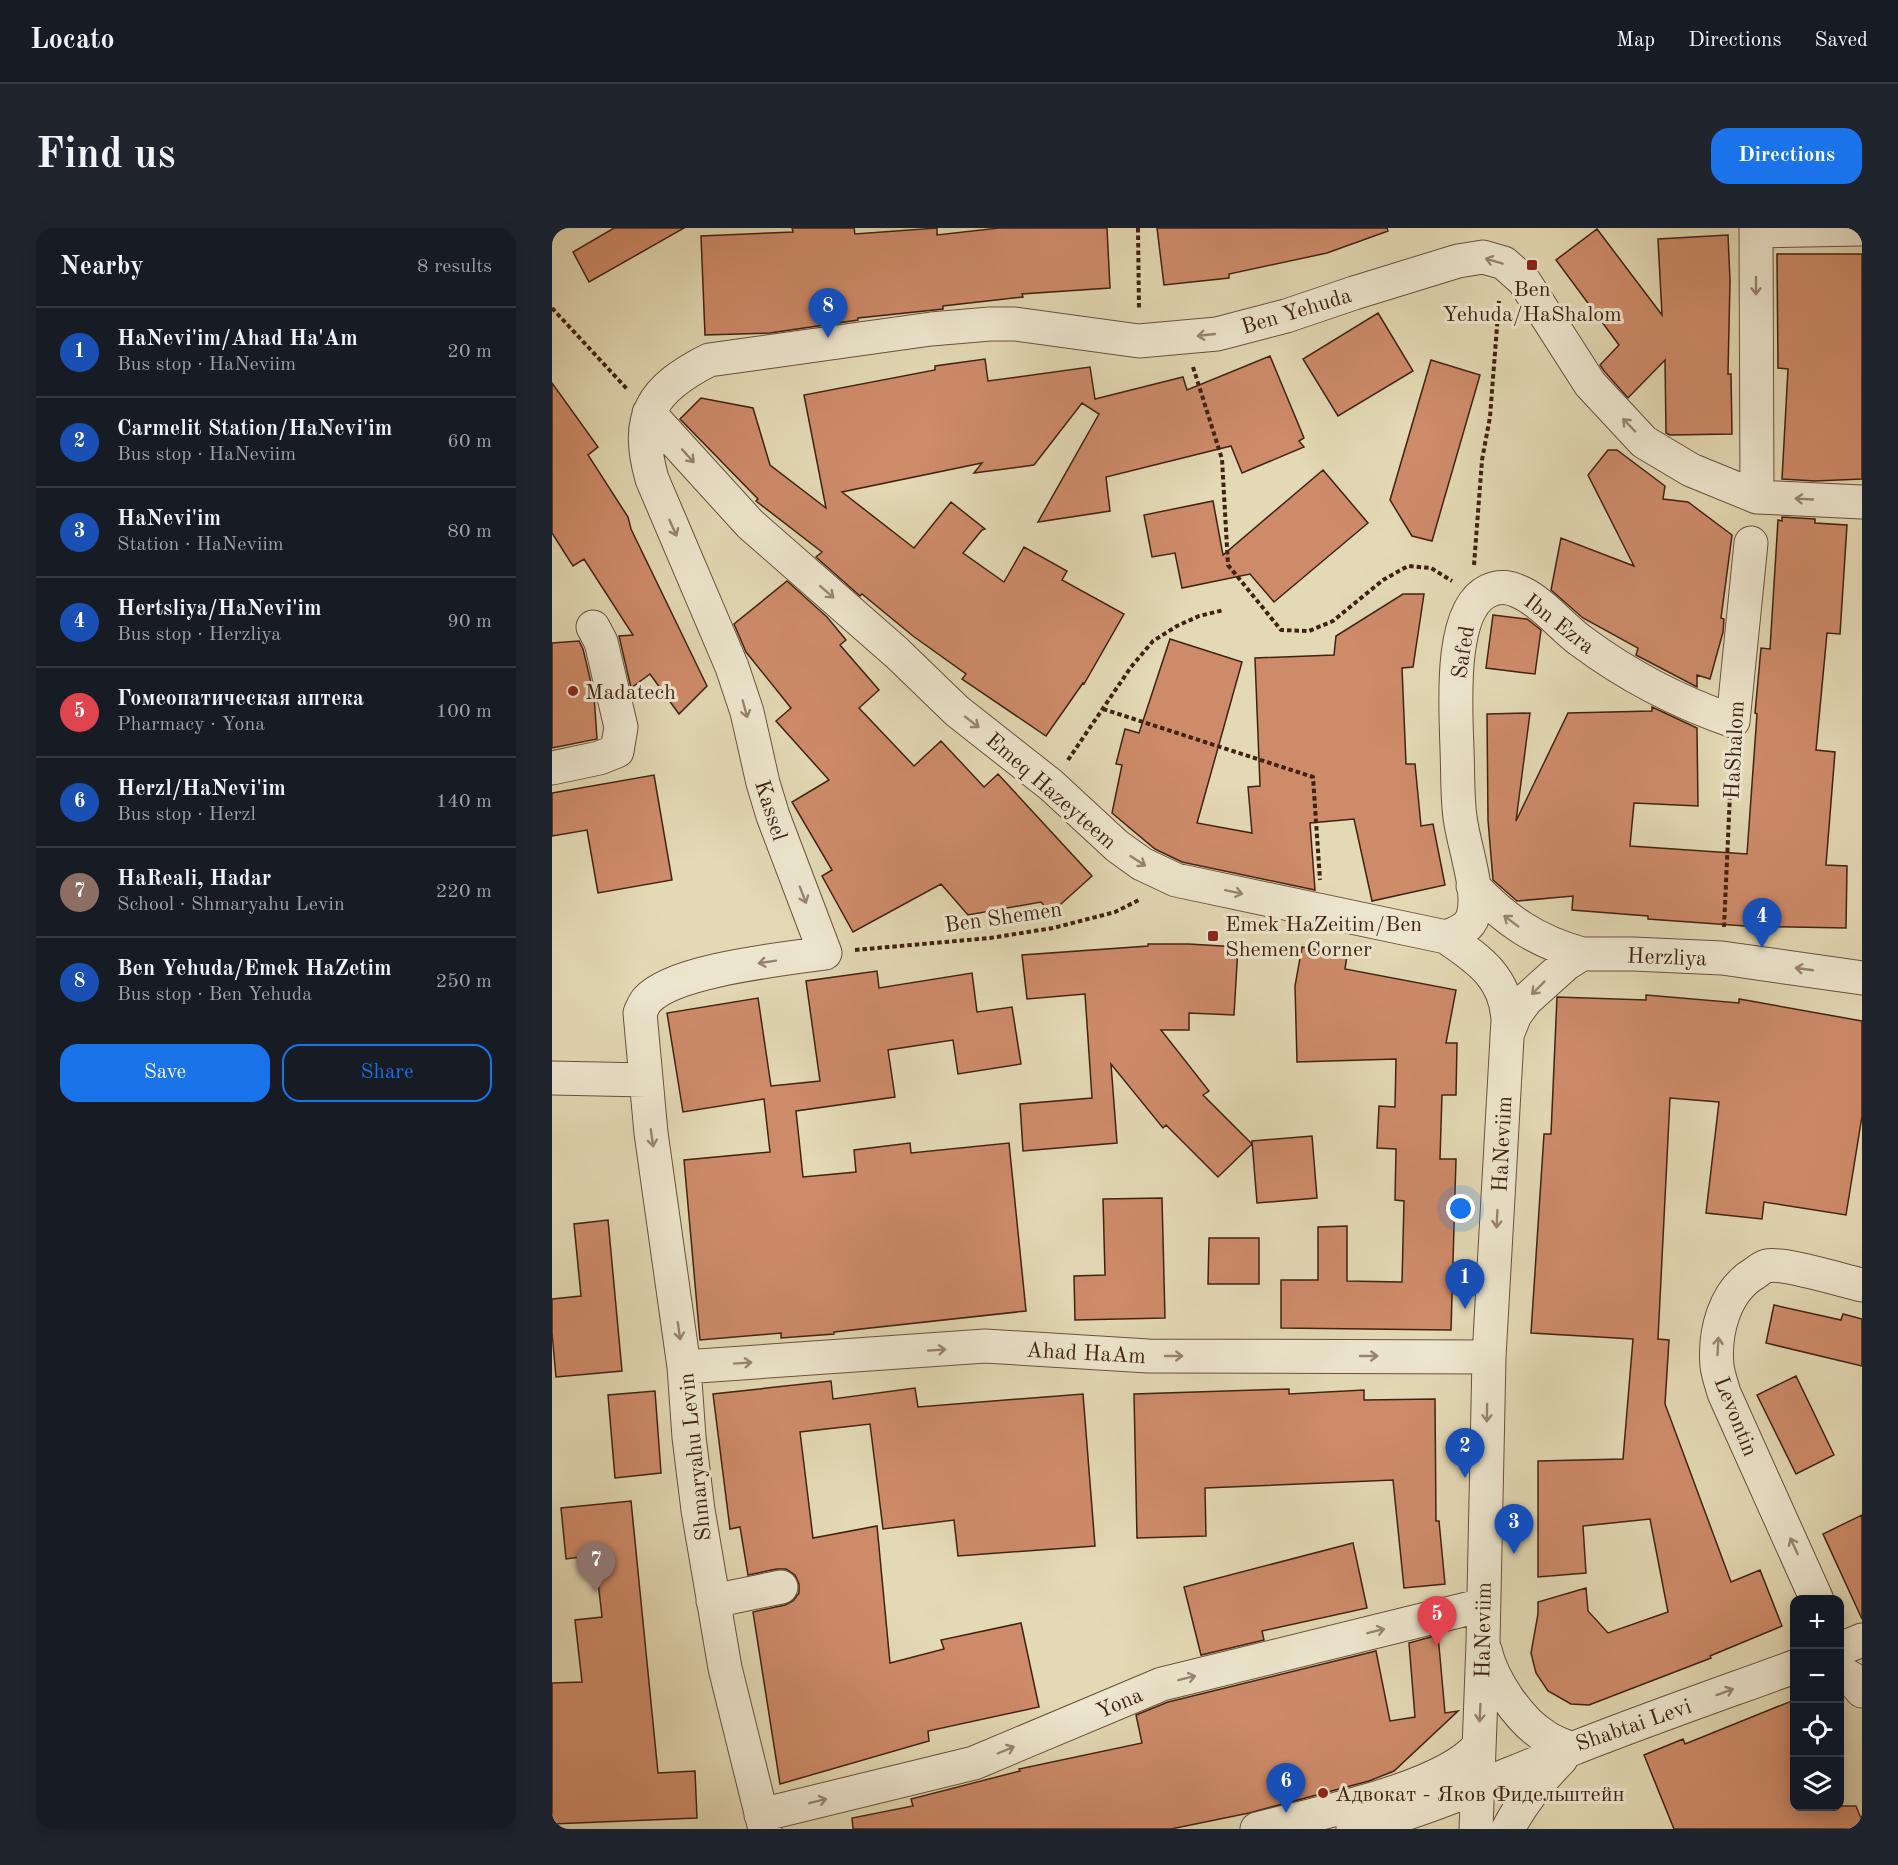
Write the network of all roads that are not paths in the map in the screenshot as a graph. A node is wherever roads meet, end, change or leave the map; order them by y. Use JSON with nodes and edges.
{"nodes":[{"id":1,"x":1756,"y":229,"type":"edge"},
{"id":2,"x":1862,"y":229,"type":"edge"},
{"id":3,"x":649,"y":412,"type":"junction"},
{"id":4,"x":1757,"y":497,"type":"junction"},
{"id":5,"x":1862,"y":502,"type":"edge"},
{"id":6,"x":1751,"y":543,"type":"dead end"},
{"id":7,"x":1471,"y":604,"type":"joint"},
{"id":8,"x":593,"y":627,"type":"dead end"},
{"id":9,"x":1733,"y":721,"type":"joint"},
{"id":10,"x":552,"y":768,"type":"edge"},
{"id":11,"x":1473,"y":886,"type":"junction"},
{"id":12,"x":1446,"y":937,"type":"junction"},
{"id":13,"x":1582,"y":954,"type":"junction"},
{"id":14,"x":1862,"y":978,"type":"edge"},
{"id":15,"x":1507,"y":1035,"type":"junction"},
{"id":16,"x":552,"y":1078,"type":"edge"},
{"id":17,"x":646,"y":1080,"type":"junction"},
{"id":18,"x":1862,"y":1285,"type":"edge"},
{"id":19,"x":1489,"y":1357,"type":"junction"},
{"id":20,"x":684,"y":1367,"type":"junction"},
{"id":21,"x":781,"y":1587,"type":"dead end"},
{"id":22,"x":1815,"y":1595,"type":"edge"},
{"id":23,"x":713,"y":1601,"type":"junction"},
{"id":24,"x":1483,"y":1605,"type":"junction"},
{"id":25,"x":1862,"y":1640,"type":"edge"},
{"id":26,"x":1483,"y":1643,"type":"junction"},
{"id":27,"x":1844,"y":1647,"type":"edge"},
{"id":28,"x":1790,"y":1668,"type":"edge"},
{"id":29,"x":1844,"y":1674,"type":"edge"},
{"id":30,"x":1862,"y":1675,"type":"edge"},
{"id":31,"x":1862,"y":1689,"type":"edge"},
{"id":32,"x":1478,"y":1747,"type":"junction"},
{"id":33,"x":1571,"y":1749,"type":"junction"},
{"id":34,"x":1477,"y":1789,"type":"junction"},
{"id":35,"x":763,"y":1822,"type":"edge"},
{"id":36,"x":1257,"y":1829,"type":"edge"},
{"id":37,"x":1353,"y":1829,"type":"edge"},
{"id":38,"x":1476,"y":1829,"type":"edge"},
{"id":39,"x":1508,"y":1829,"type":"edge"}],
"edges":[{"from":1,"to":2,"type":"street"},
{"from":1,"to":4,"type":"street","one_way":true},
{"from":4,"to":3,"type":"street","name":"Ben Yehuda","one_way":true},
{"from":3,"to":12,"type":"street","name":"Emeq Hazeyteem","one_way":true},
{"from":3,"to":17,"type":"street","name":"Kassel","one_way":true},
{"from":5,"to":4,"type":"street","one_way":true},
{"from":6,"to":9,"type":"street","name":"HaShalom"},
{"from":7,"to":9,"type":"street","name":"Ibn Ezra"},
{"from":7,"to":11,"type":"street","name":"Safed"},
{"from":8,"to":10,"type":"street"},
{"from":11,"to":12,"type":"street","name":"Safed"},
{"from":13,"to":11,"type":"street","one_way":true},
{"from":12,"to":15,"type":"street","name":"Emeq Hazeyteem"},
{"from":14,"to":13,"type":"street","name":"Herzliya","one_way":true},
{"from":13,"to":15,"type":"street","one_way":true},
{"from":15,"to":19,"type":"street","name":"HaNeviim","one_way":true},
{"from":16,"to":17,"type":"street"},
{"from":17,"to":20,"type":"street","name":"Shmaryahu Levin","one_way":true},
{"from":22,"to":18,"type":"street","name":"Levontin","one_way":true},
{"from":20,"to":19,"type":"street","name":"Ahad HaAm","one_way":true},
{"from":19,"to":24,"type":"street","name":"HaNeviim","one_way":true},
{"from":20,"to":23,"type":"street","name":"Shmaryahu Levin"},
{"from":21,"to":23,"type":"street"},
{"from":23,"to":35,"type":"street","name":"Shmaryahu Levin"},
{"from":24,"to":26,"type":"street","name":"HaNeviim"},
{"from":35,"to":24,"type":"street","name":"Yona","one_way":true},
{"from":25,"to":27,"type":"street"},
{"from":26,"to":32,"type":"street","name":"HaNeviim","one_way":true},
{"from":26,"to":33,"type":"street","name":"Shabtai Levi"},
{"from":33,"to":28,"type":"street","name":"Shabtai Levi","one_way":true},
{"from":29,"to":31,"type":"street"},
{"from":30,"to":31,"type":"street"},
{"from":32,"to":34,"type":"street","name":"HaNeviim"},
{"from":32,"to":36,"type":"street"},
{"from":33,"to":34,"type":"street"},
{"from":33,"to":39,"type":"street"},
{"from":34,"to":37,"type":"street"},
{"from":34,"to":38,"type":"street","name":"HaNeviim"}]}
